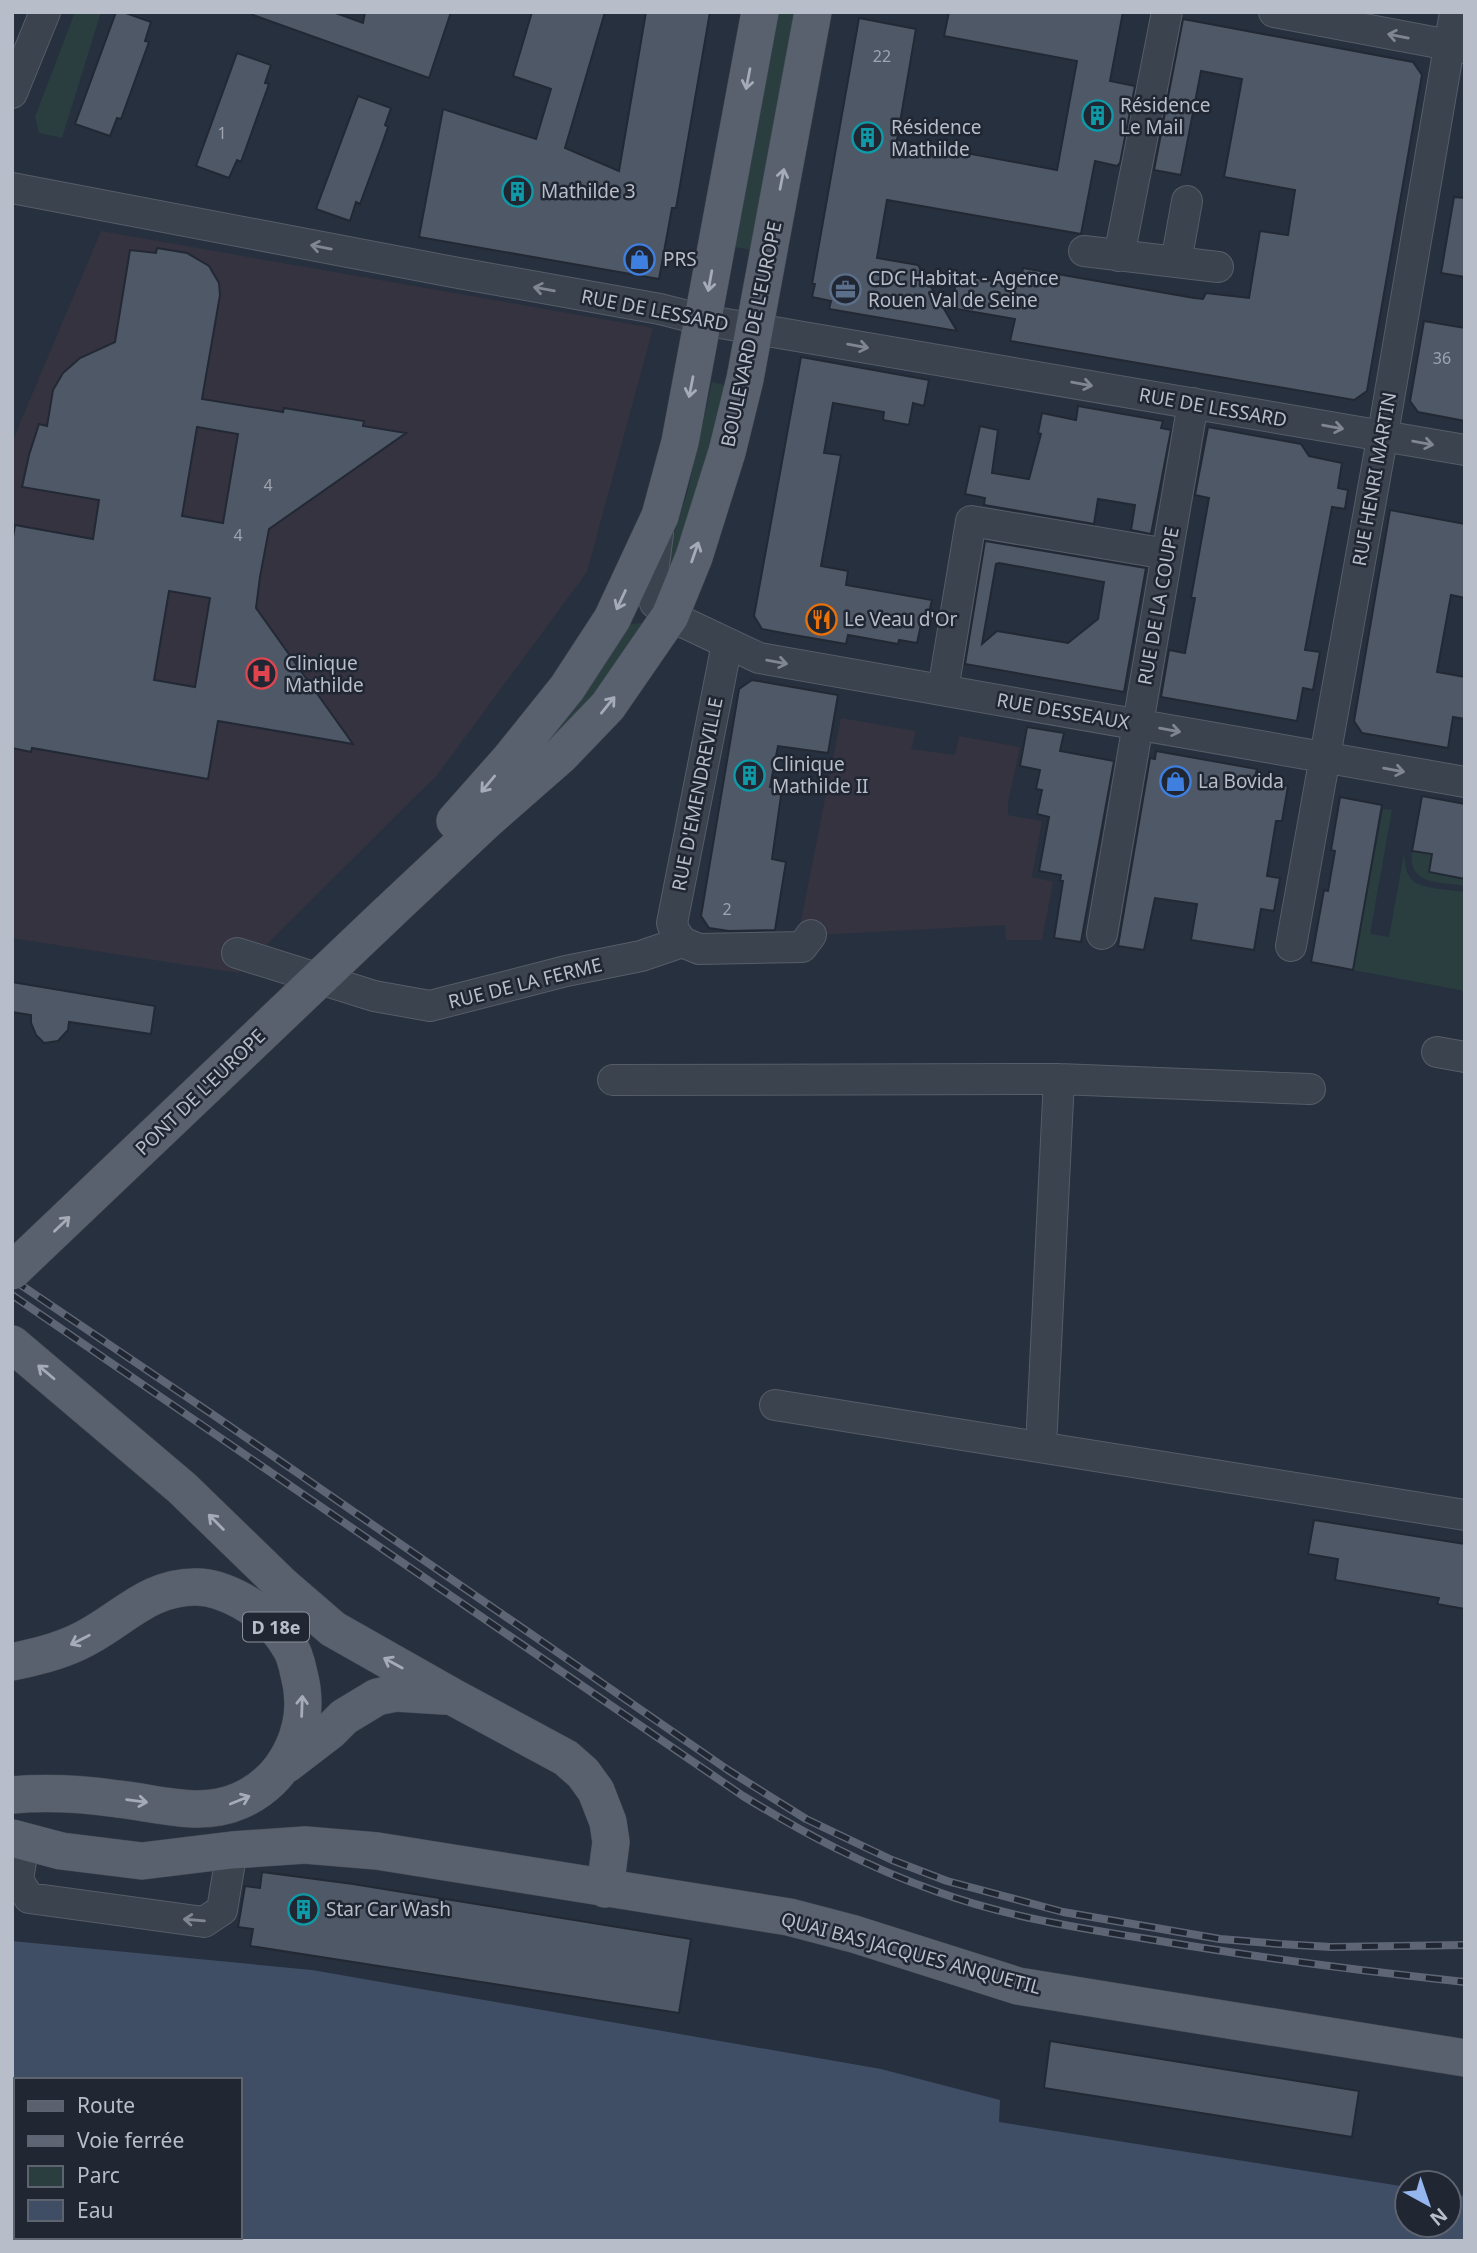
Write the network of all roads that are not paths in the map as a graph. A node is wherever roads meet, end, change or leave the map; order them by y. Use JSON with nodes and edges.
{"nodes":[{"id":1,"x":45,"y":12,"type":"edge"},
{"id":2,"x":760,"y":12,"type":"edge"},
{"id":3,"x":813,"y":12,"type":"edge"},
{"id":4,"x":1167,"y":12,"type":"edge"},
{"id":5,"x":1274,"y":12,"type":"edge"},
{"id":6,"x":1455,"y":12,"type":"edge"},
{"id":7,"x":1457,"y":47,"type":"edge"},
{"id":8,"x":12,"y":93,"type":"edge"},
{"id":9,"x":12,"y":188,"type":"edge"},
{"id":10,"x":1187,"y":201,"type":"dead end"},
{"id":11,"x":1084,"y":251,"type":"dead end"},
{"id":12,"x":1119,"y":256,"type":"junction"},
{"id":13,"x":1176,"y":262,"type":"junction"},
{"id":14,"x":1218,"y":267,"type":"dead end"},
{"id":15,"x":703,"y":320,"type":"junction"},
{"id":16,"x":755,"y":329,"type":"junction"},
{"id":17,"x":1193,"y":403,"type":"junction"},
{"id":18,"x":1382,"y":436,"type":"junction"},
{"id":19,"x":1465,"y":450,"type":"edge"},
{"id":20,"x":660,"y":516,"type":"junction"},
{"id":21,"x":1167,"y":554,"type":"junction"},
{"id":22,"x":670,"y":616,"type":"junction"},
{"id":23,"x":730,"y":645,"type":"junction"},
{"id":24,"x":943,"y":690,"type":"junction"},
{"id":25,"x":1138,"y":725,"type":"junction"},
{"id":26,"x":1324,"y":758,"type":"junction"},
{"id":27,"x":1465,"y":782,"type":"edge"},
{"id":28,"x":376,"y":909,"type":"junction"},
{"id":29,"x":1102,"y":934,"type":"dead end"},
{"id":30,"x":811,"y":935,"type":"dead end"},
{"id":31,"x":682,"y":942,"type":"junction"},
{"id":32,"x":1291,"y":946,"type":"dead end"},
{"id":33,"x":237,"y":953,"type":"dead end"},
{"id":34,"x":1059,"y":1079,"type":"junction"},
{"id":35,"x":613,"y":1080,"type":"dead end"},
{"id":36,"x":1310,"y":1089,"type":"dead end"},
{"id":37,"x":12,"y":1238,"type":"edge"},
{"id":38,"x":12,"y":1271,"type":"edge"},
{"id":39,"x":12,"y":1343,"type":"edge"},
{"id":40,"x":775,"y":1405,"type":"dead end"},
{"id":41,"x":1041,"y":1447,"type":"junction"},
{"id":42,"x":1465,"y":1515,"type":"edge"},
{"id":43,"x":12,"y":1662,"type":"edge"},
{"id":44,"x":453,"y":1697,"type":"junction"},
{"id":45,"x":280,"y":1769,"type":"junction"},
{"id":46,"x":12,"y":1794,"type":"edge"},
{"id":47,"x":18,"y":1840,"type":"edge"},
{"id":48,"x":232,"y":1850,"type":"junction"},
{"id":49,"x":605,"y":1889,"type":"junction"},
{"id":50,"x":1465,"y":2058,"type":"edge"}],
"edges":[{"from":1,"to":8,"type":"street"},
{"from":2,"to":15,"type":"main road","one_way":true},
{"from":16,"to":3,"type":"main road","name":"BOULEVARD DE L'EUROPE","one_way":true},
{"from":4,"to":12,"type":"street"},
{"from":7,"to":5,"type":"street","one_way":true},
{"from":6,"to":7,"type":"street","name":"RUE HENRI MARTIN"},
{"from":7,"to":18,"type":"street","name":"RUE HENRI MARTIN"},
{"from":15,"to":9,"type":"street","name":"RUE DE LESSARD","one_way":true},
{"from":10,"to":13,"type":"street"},
{"from":11,"to":12,"type":"street"},
{"from":12,"to":13,"type":"street"},
{"from":13,"to":14,"type":"street"},
{"from":15,"to":16,"type":"street","name":"RUE DE LESSARD"},
{"from":15,"to":20,"type":"main road","one_way":true},
{"from":16,"to":17,"type":"street","name":"RUE DE LESSARD","one_way":true},
{"from":22,"to":16,"type":"main road","name":"BOULEVARD DE L'EUROPE","one_way":true},
{"from":17,"to":18,"type":"street","name":"RUE DE LESSARD","one_way":true},
{"from":17,"to":21,"type":"street","name":"RUE DE LA COUPE"},
{"from":18,"to":19,"type":"street","name":"RUE DE LESSARD","one_way":true},
{"from":18,"to":26,"type":"street","name":"RUE HENRI MARTIN"},
{"from":20,"to":22,"type":"street"},
{"from":20,"to":28,"type":"main road","one_way":true},
{"from":21,"to":24,"type":"street"},
{"from":21,"to":25,"type":"street","name":"RUE DE LA COUPE"},
{"from":22,"to":23,"type":"street","name":"RUE DESSEAUX"},
{"from":28,"to":22,"type":"main road","name":"BOULEVARD DE L'EUROPE","one_way":true},
{"from":23,"to":24,"type":"street","name":"RUE DESSEAUX","one_way":true},
{"from":23,"to":31,"type":"street","name":"RUE D'EMENDREVILLE"},
{"from":24,"to":25,"type":"street","name":"RUE DESSEAUX"},
{"from":25,"to":26,"type":"street","name":"RUE DESSEAUX","one_way":true},
{"from":25,"to":29,"type":"street","name":"RUE DE LA COUPE"},
{"from":26,"to":27,"type":"street","name":"RUE DESSEAUX","one_way":true},
{"from":26,"to":32,"type":"street","name":"RUE HENRI MARTIN"},
{"from":28,"to":37,"type":"main road","name":"PONT DE L'EUROPE"},
{"from":38,"to":28,"type":"main road","name":"PONT DE L'EUROPE","one_way":true,"bridge":true},
{"from":30,"to":31,"type":"street"},
{"from":31,"to":33,"type":"street","name":"RUE DE LA FERME"},
{"from":34,"to":35,"type":"street"},
{"from":34,"to":36,"type":"street"},
{"from":34,"to":41,"type":"street"},
{"from":44,"to":39,"type":"main road","one_way":true},
{"from":40,"to":41,"type":"street"},
{"from":41,"to":42,"type":"street"},
{"from":45,"to":43,"type":"main road","number":"D 18e","one_way":true},
{"from":44,"to":45,"type":"main road"},
{"from":44,"to":49,"type":"main road"},
{"from":46,"to":45,"type":"main road","one_way":true},
{"from":47,"to":48,"type":"main road","name":"QUAI BAS JACQUES ANQUETIL"},
{"from":48,"to":47,"type":"street","one_way":true},
{"from":48,"to":49,"type":"main road","name":"QUAI BAS JACQUES ANQUETIL"},
{"from":49,"to":50,"type":"main road","name":"QUAI BAS JACQUES ANQUETIL"}]}
